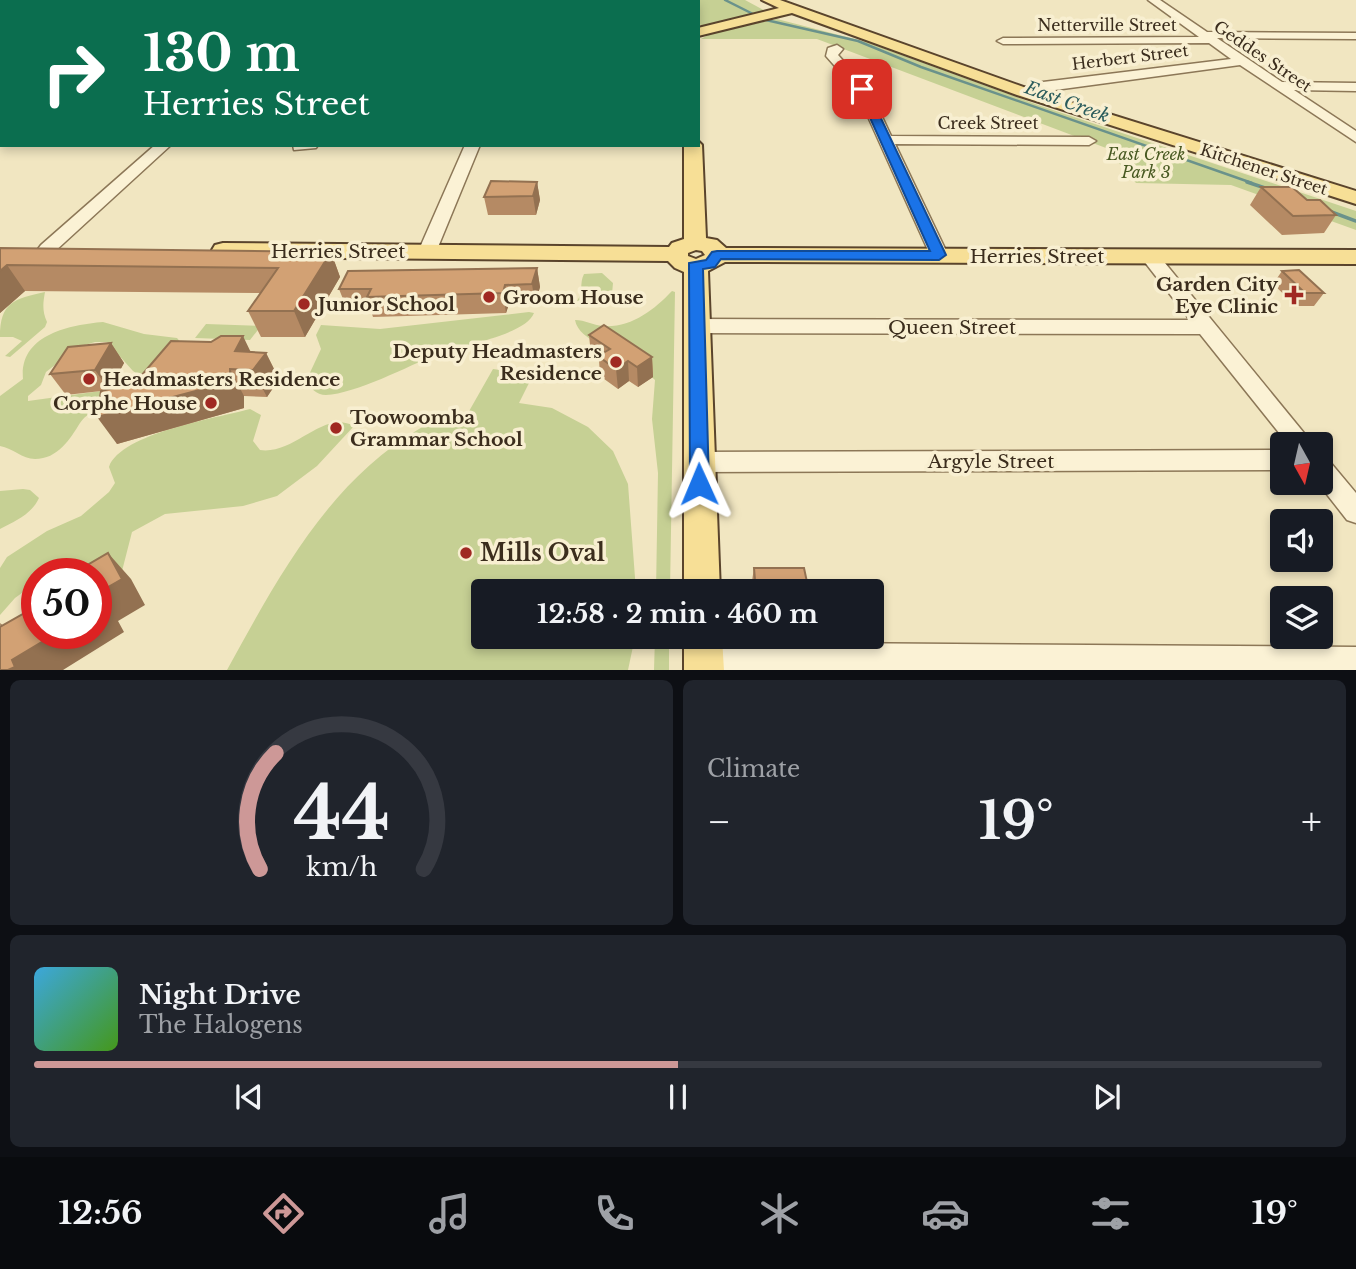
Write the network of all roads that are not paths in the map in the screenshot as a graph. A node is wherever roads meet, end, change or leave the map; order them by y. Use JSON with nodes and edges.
{"nodes":[{"id":1,"x":752,"y":0,"type":"edge"},
{"id":2,"x":768,"y":0,"type":"edge"},
{"id":3,"x":1153,"y":0,"type":"edge"},
{"id":4,"x":788,"y":11,"type":"junction"},
{"id":5,"x":700,"y":32,"type":"edge"},
{"id":6,"x":1356,"y":36,"type":"edge"},
{"id":7,"x":1209,"y":38,"type":"junction"},
{"id":8,"x":1003,"y":41,"type":"dead end"},
{"id":9,"x":837,"y":49,"type":"dead end"},
{"id":10,"x":1243,"y":61,"type":"junction"},
{"id":11,"x":1280,"y":86,"type":"junction"},
{"id":12,"x":1356,"y":87,"type":"edge"},
{"id":13,"x":1023,"y":92,"type":"junction"},
{"id":14,"x":1356,"y":138,"type":"edge"},
{"id":15,"x":887,"y":140,"type":"junction"},
{"id":16,"x":1089,"y":141,"type":"dead end"},
{"id":17,"x":162,"y":147,"type":"edge"},
{"id":18,"x":472,"y":147,"type":"edge"},
{"id":19,"x":693,"y":147,"type":"edge"},
{"id":20,"x":1356,"y":198,"type":"edge"},
{"id":21,"x":19,"y":248,"type":"edge"},
{"id":22,"x":47,"y":248,"type":"junction"},
{"id":23,"x":84,"y":249,"type":"edge"},
{"id":24,"x":204,"y":250,"type":"edge"},
{"id":25,"x":427,"y":252,"type":"junction"},
{"id":26,"x":696,"y":255,"type":"junction"},
{"id":27,"x":939,"y":255,"type":"junction"},
{"id":28,"x":1149,"y":256,"type":"junction"},
{"id":29,"x":1356,"y":257,"type":"edge"},
{"id":30,"x":697,"y":326,"type":"junction"},
{"id":31,"x":1206,"y":327,"type":"junction"},
{"id":32,"x":1291,"y":432,"type":"edge"},
{"id":33,"x":1270,"y":460,"type":"edge"},
{"id":34,"x":699,"y":462,"type":"junction"},
{"id":35,"x":1334,"y":485,"type":"edge"},
{"id":36,"x":1356,"y":512,"type":"edge"},
{"id":37,"x":702,"y":579,"type":"edge"},
{"id":38,"x":703,"y":655,"type":"edge"},
{"id":39,"x":1356,"y":663,"type":"edge"}],
"edges":[{"from":1,"to":4,"type":"main road","name":"Kitchener Street"},
{"from":2,"to":4,"type":"main road","name":"Kitchener Street"},
{"from":3,"to":7,"type":"street","name":"Geddes Street"},
{"from":4,"to":5,"type":"main road"},
{"from":4,"to":13,"type":"main road","name":"Kitchener Street"},
{"from":6,"to":7,"type":"street","name":"Netterville Street"},
{"from":7,"to":8,"type":"street","name":"Netterville Street"},
{"from":7,"to":10,"type":"street","name":"Geddes Street"},
{"from":9,"to":15,"type":"street"},
{"from":10,"to":11,"type":"street","name":"Geddes Street"},
{"from":10,"to":13,"type":"street","name":"Herbert Street"},
{"from":11,"to":12,"type":"street"},
{"from":11,"to":14,"type":"street","name":"Geddes Street"},
{"from":13,"to":20,"type":"main road","name":"Kitchener Street"},
{"from":15,"to":16,"type":"street","name":"Creek Street"},
{"from":15,"to":27,"type":"street"},
{"from":17,"to":22,"type":"street"},
{"from":18,"to":25,"type":"street"},
{"from":19,"to":26,"type":"main road"},
{"from":21,"to":22,"type":"main road"},
{"from":22,"to":23,"type":"main road"},
{"from":24,"to":25,"type":"main road","name":"Herries Street"},
{"from":25,"to":26,"type":"main road","name":"Herries Street"},
{"from":26,"to":27,"type":"main road","name":"Herries Street"},
{"from":26,"to":30,"type":"main road"},
{"from":27,"to":28,"type":"main road","name":"Herries Street"},
{"from":28,"to":29,"type":"main road","name":"Herries Street"},
{"from":28,"to":31,"type":"street"},
{"from":30,"to":31,"type":"street","name":"Queen Street"},
{"from":30,"to":34,"type":"main road"},
{"from":31,"to":32,"type":"street"},
{"from":33,"to":34,"type":"street","name":"Argyle Street"},
{"from":34,"to":37,"type":"main road"},
{"from":35,"to":36,"type":"street"},
{"from":38,"to":39,"type":"street"}]}
